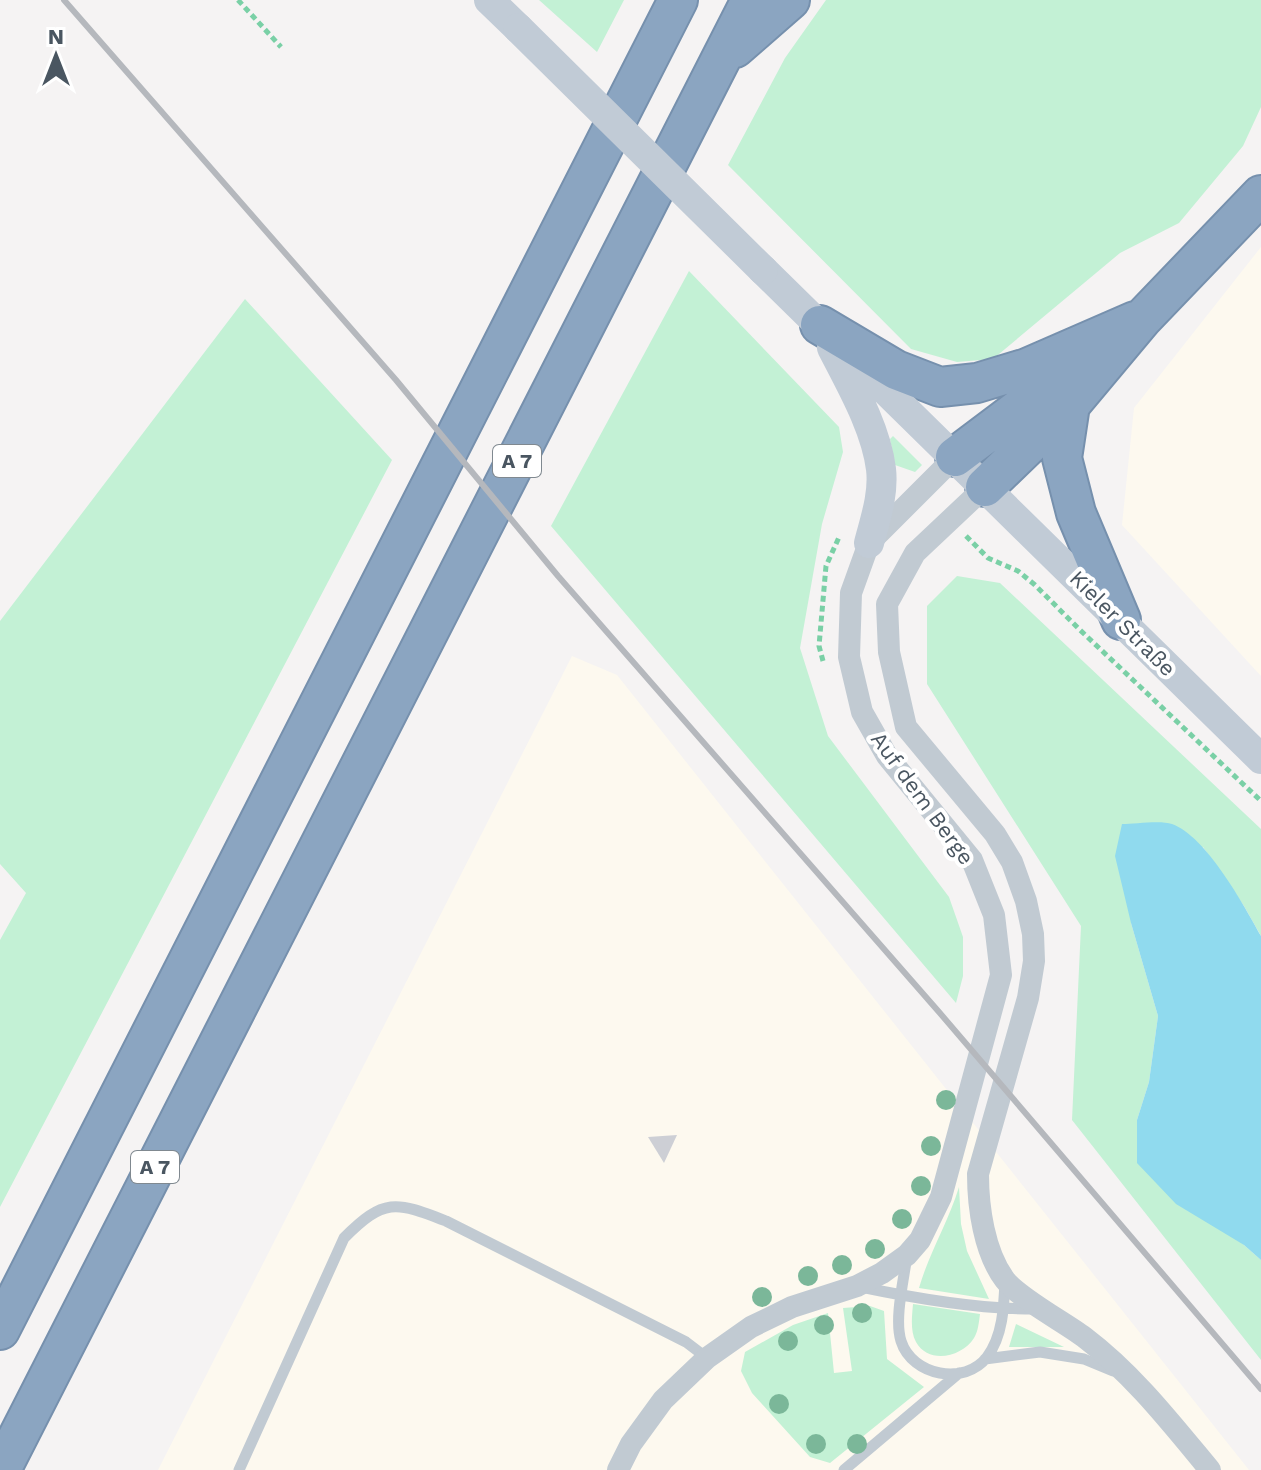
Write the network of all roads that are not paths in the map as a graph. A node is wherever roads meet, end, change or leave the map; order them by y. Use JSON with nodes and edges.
{"nodes":[{"id":1,"x":489,"y":0,"type":"edge"},
{"id":2,"x":751,"y":0,"type":"edge"},
{"id":3,"x":790,"y":0,"type":"edge"},
{"id":4,"x":675,"y":5,"type":"edge"},
{"id":5,"x":724,"y":57,"type":"junction"},
{"id":6,"x":1261,"y":195,"type":"edge"},
{"id":7,"x":1142,"y":319,"type":"junction"},
{"id":8,"x":820,"y":325,"type":"junction"},
{"id":9,"x":1070,"y":405,"type":"junction"},
{"id":10,"x":955,"y":457,"type":"junction"},
{"id":11,"x":985,"y":487,"type":"junction"},
{"id":12,"x":869,"y":543,"type":"junction"},
{"id":13,"x":1121,"y":620,"type":"junction"},
{"id":14,"x":1261,"y":759,"type":"edge"},
{"id":15,"x":907,"y":1255,"type":"junction"},
{"id":16,"x":1005,"y":1280,"type":"junction"},
{"id":17,"x":857,"y":1286,"type":"junction"},
{"id":18,"x":902,"y":1296,"type":"junction"},
{"id":19,"x":1004,"y":1309,"type":"junction"},
{"id":20,"x":1043,"y":1309,"type":"junction"},
{"id":21,"x":0,"y":1330,"type":"edge"},
{"id":22,"x":707,"y":1358,"type":"junction"},
{"id":23,"x":985,"y":1359,"type":"junction"},
{"id":24,"x":959,"y":1373,"type":"junction"},
{"id":25,"x":1128,"y":1376,"type":"junction"},
{"id":26,"x":1,"y":1470,"type":"edge"},
{"id":27,"x":239,"y":1470,"type":"edge"},
{"id":28,"x":618,"y":1470,"type":"edge"},
{"id":29,"x":844,"y":1470,"type":"edge"},
{"id":30,"x":1210,"y":1470,"type":"edge"}],
"edges":[{"from":1,"to":8,"type":"main road","name":"Kieler Straße","bridge":true},
{"from":2,"to":5,"type":"highway","number":"A 7"},
{"from":3,"to":5,"type":"highway"},
{"from":4,"to":21,"type":"highway"},
{"from":5,"to":26,"type":"highway","number":"A 7"},
{"from":6,"to":7,"type":"highway"},
{"from":7,"to":8,"type":"highway"},
{"from":7,"to":9,"type":"highway"},
{"from":7,"to":10,"type":"highway"},
{"from":8,"to":10,"type":"main road","name":"Kieler Straße"},
{"from":8,"to":12,"type":"main road"},
{"from":9,"to":11,"type":"highway"},
{"from":9,"to":13,"type":"highway"},
{"from":10,"to":11,"type":"main road","name":"Kieler Straße"},
{"from":10,"to":12,"type":"street","name":"Auf dem Berge"},
{"from":11,"to":13,"type":"main road","name":"Kieler Straße"},
{"from":11,"to":16,"type":"street","name":"Auf dem Berge"},
{"from":12,"to":15,"type":"street","name":"Auf dem Berge"},
{"from":13,"to":14,"type":"main road","name":"Kieler Straße"},
{"from":15,"to":17,"type":"street"},
{"from":15,"to":18,"type":"lane"},
{"from":16,"to":19,"type":"lane"},
{"from":16,"to":20,"type":"street"},
{"from":17,"to":18,"type":"lane"},
{"from":17,"to":22,"type":"street"},
{"from":18,"to":19,"type":"lane"},
{"from":18,"to":24,"type":"lane"},
{"from":19,"to":20,"type":"lane"},
{"from":19,"to":23,"type":"lane"},
{"from":20,"to":25,"type":"street"},
{"from":22,"to":27,"type":"lane"},
{"from":22,"to":28,"type":"street"},
{"from":23,"to":24,"type":"lane"},
{"from":23,"to":25,"type":"lane"},
{"from":24,"to":29,"type":"lane"},
{"from":25,"to":30,"type":"street"}]}
